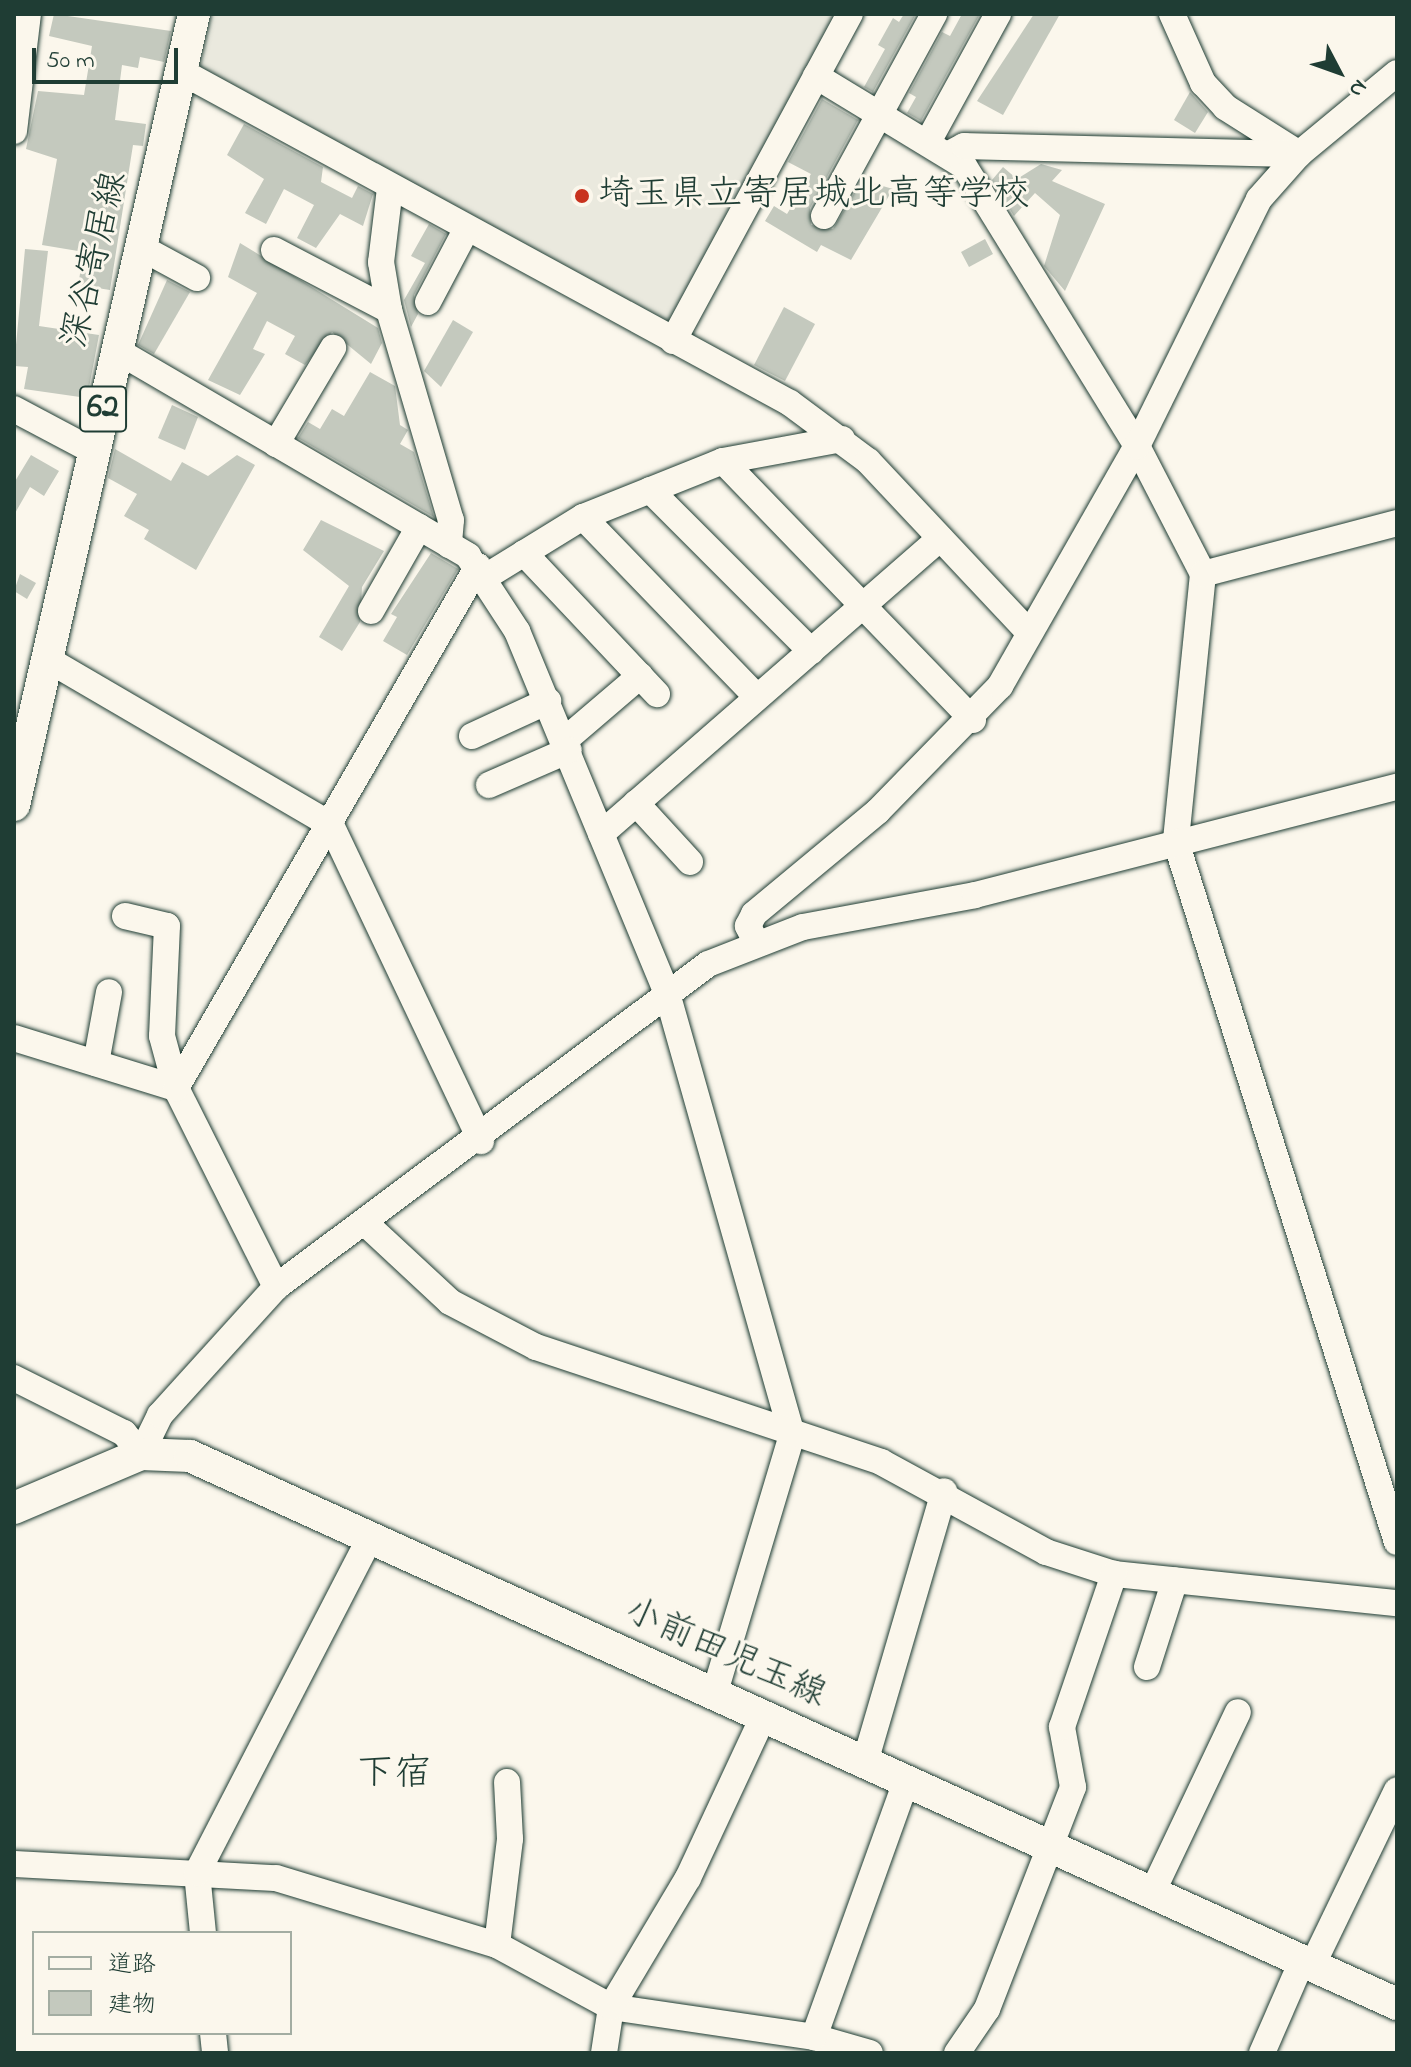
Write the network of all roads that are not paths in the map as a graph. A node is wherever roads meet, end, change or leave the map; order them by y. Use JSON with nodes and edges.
{"nodes":[{"id":1,"x":28,"y":14,"type":"edge"},
{"id":2,"x":194,"y":14,"type":"edge"},
{"id":3,"x":850,"y":14,"type":"edge"},
{"id":4,"x":934,"y":14,"type":"edge"},
{"id":5,"x":998,"y":14,"type":"edge"},
{"id":6,"x":1172,"y":14,"type":"edge"},
{"id":7,"x":182,"y":72,"type":"junction"},
{"id":8,"x":1397,"y":73,"type":"edge"},
{"id":9,"x":816,"y":76,"type":"junction"},
{"id":10,"x":879,"y":111,"type":"junction"},
{"id":11,"x":14,"y":131,"type":"edge"},
{"id":12,"x":940,"y":147,"type":"junction"},
{"id":13,"x":1299,"y":154,"type":"junction"},
{"id":14,"x":390,"y":188,"type":"junction"},
{"id":15,"x":824,"y":216,"type":"dead end"},
{"id":16,"x":466,"y":230,"type":"junction"},
{"id":17,"x":140,"y":247,"type":"junction"},
{"id":18,"x":274,"y":250,"type":"dead end"},
{"id":19,"x":197,"y":278,"type":"dead end"},
{"id":20,"x":428,"y":302,"type":"dead end"},
{"id":21,"x":389,"y":310,"type":"junction"},
{"id":22,"x":673,"y":341,"type":"junction"},
{"id":23,"x":333,"y":348,"type":"dead end"},
{"id":24,"x":116,"y":350,"type":"junction"},
{"id":25,"x":14,"y":409,"type":"edge"},
{"id":26,"x":842,"y":439,"type":"junction"},
{"id":27,"x":276,"y":444,"type":"junction"},
{"id":28,"x":1137,"y":446,"type":"junction"},
{"id":29,"x":93,"y":451,"type":"junction"},
{"id":30,"x":723,"y":461,"type":"junction"},
{"id":31,"x":650,"y":490,"type":"junction"},
{"id":32,"x":583,"y":517,"type":"junction"},
{"id":33,"x":1397,"y":523,"type":"edge"},
{"id":34,"x":419,"y":527,"type":"junction"},
{"id":35,"x":940,"y":538,"type":"junction"},
{"id":36,"x":449,"y":545,"type":"junction"},
{"id":37,"x":524,"y":553,"type":"junction"},
{"id":38,"x":482,"y":571,"type":"junction"},
{"id":39,"x":1203,"y":574,"type":"junction"},
{"id":40,"x":862,"y":605,"type":"junction"},
{"id":41,"x":371,"y":611,"type":"dead end"},
{"id":42,"x":1026,"y":629,"type":"junction"},
{"id":43,"x":811,"y":651,"type":"junction"},
{"id":44,"x":47,"y":659,"type":"junction"},
{"id":45,"x":757,"y":697,"type":"junction"},
{"id":46,"x":548,"y":701,"type":"junction"},
{"id":47,"x":973,"y":720,"type":"junction"},
{"id":48,"x":472,"y":736,"type":"dead end"},
{"id":49,"x":567,"y":745,"type":"junction"},
{"id":50,"x":489,"y":785,"type":"dead end"},
{"id":51,"x":1397,"y":787,"type":"edge"},
{"id":52,"x":15,"y":797,"type":"edge"},
{"id":53,"x":636,"y":803,"type":"junction"},
{"id":54,"x":331,"y":825,"type":"junction"},
{"id":55,"x":601,"y":834,"type":"junction"},
{"id":56,"x":1176,"y":842,"type":"junction"},
{"id":57,"x":690,"y":862,"type":"dead end"},
{"id":58,"x":125,"y":916,"type":"dead end"},
{"id":59,"x":756,"y":942,"type":"junction"},
{"id":60,"x":109,"y":992,"type":"dead end"},
{"id":61,"x":667,"y":993,"type":"junction"},
{"id":62,"x":14,"y":1038,"type":"edge"},
{"id":63,"x":96,"y":1063,"type":"junction"},
{"id":64,"x":176,"y":1088,"type":"junction"},
{"id":65,"x":481,"y":1141,"type":"junction"},
{"id":66,"x":364,"y":1222,"type":"junction"},
{"id":67,"x":276,"y":1287,"type":"junction"},
{"id":68,"x":14,"y":1378,"type":"edge"},
{"id":69,"x":792,"y":1435,"type":"junction"},
{"id":70,"x":141,"y":1454,"type":"junction"},
{"id":71,"x":944,"y":1491,"type":"junction"},
{"id":72,"x":14,"y":1508,"type":"edge"},
{"id":73,"x":370,"y":1538,"type":"junction"},
{"id":74,"x":1397,"y":1542,"type":"edge"},
{"id":75,"x":1114,"y":1574,"type":"junction"},
{"id":76,"x":1175,"y":1580,"type":"junction"},
{"id":77,"x":1397,"y":1603,"type":"edge"},
{"id":78,"x":1147,"y":1667,"type":"dead end"},
{"id":79,"x":715,"y":1692,"type":"junction"},
{"id":80,"x":1238,"y":1712,"type":"dead end"},
{"id":81,"x":764,"y":1715,"type":"junction"},
{"id":82,"x":865,"y":1762,"type":"junction"},
{"id":83,"x":906,"y":1781,"type":"junction"},
{"id":84,"x":507,"y":1782,"type":"dead end"},
{"id":85,"x":1397,"y":1790,"type":"edge"},
{"id":86,"x":1046,"y":1845,"type":"junction"},
{"id":87,"x":14,"y":1864,"type":"edge"},
{"id":88,"x":197,"y":1873,"type":"junction"},
{"id":89,"x":1152,"y":1893,"type":"junction"},
{"id":90,"x":203,"y":1931,"type":"edge"},
{"id":91,"x":497,"y":1945,"type":"junction"},
{"id":92,"x":1307,"y":1964,"type":"junction"},
{"id":93,"x":1397,"y":2004,"type":"edge"},
{"id":94,"x":611,"y":2007,"type":"junction"},
{"id":95,"x":814,"y":2037,"type":"junction"},
{"id":96,"x":604,"y":2053,"type":"edge"},
{"id":97,"x":870,"y":2053,"type":"edge"},
{"id":98,"x":957,"y":2053,"type":"edge"},
{"id":99,"x":1262,"y":2053,"type":"edge"}],
"edges":[{"from":1,"to":11,"type":"street"},
{"from":2,"to":7,"type":"main road","name":"深谷寄居線","number":"62"},
{"from":3,"to":9,"type":"street"},
{"from":4,"to":10,"type":"street"},
{"from":5,"to":12,"type":"street"},
{"from":6,"to":13,"type":"street"},
{"from":7,"to":14,"type":"street"},
{"from":7,"to":17,"type":"main road","name":"深谷寄居線","number":"62"},
{"from":8,"to":13,"type":"street"},
{"from":9,"to":10,"type":"street"},
{"from":9,"to":22,"type":"street"},
{"from":10,"to":12,"type":"street"},
{"from":10,"to":15,"type":"street"},
{"from":12,"to":13,"type":"street"},
{"from":12,"to":28,"type":"street"},
{"from":13,"to":28,"type":"street"},
{"from":14,"to":16,"type":"street"},
{"from":14,"to":21,"type":"street"},
{"from":16,"to":20,"type":"street"},
{"from":16,"to":22,"type":"street"},
{"from":17,"to":19,"type":"street"},
{"from":17,"to":24,"type":"main road","name":"深谷寄居線","number":"62"},
{"from":18,"to":21,"type":"street"},
{"from":21,"to":36,"type":"street"},
{"from":22,"to":26,"type":"street"},
{"from":23,"to":27,"type":"street"},
{"from":24,"to":27,"type":"street"},
{"from":24,"to":29,"type":"main road","name":"深谷寄居線","number":"62"},
{"from":25,"to":29,"type":"street"},
{"from":26,"to":30,"type":"street"},
{"from":26,"to":35,"type":"street"},
{"from":27,"to":34,"type":"street"},
{"from":28,"to":39,"type":"street"},
{"from":28,"to":42,"type":"street"},
{"from":29,"to":44,"type":"main road","name":"深谷寄居線","number":"62"},
{"from":30,"to":31,"type":"street"},
{"from":30,"to":40,"type":"street"},
{"from":31,"to":32,"type":"street"},
{"from":31,"to":43,"type":"street"},
{"from":32,"to":37,"type":"street"},
{"from":32,"to":45,"type":"street"},
{"from":33,"to":39,"type":"street"},
{"from":34,"to":36,"type":"street"},
{"from":34,"to":41,"type":"street"},
{"from":35,"to":40,"type":"street"},
{"from":35,"to":42,"type":"street"},
{"from":36,"to":38,"type":"street"},
{"from":37,"to":38,"type":"street"},
{"from":37,"to":49,"type":"street"},
{"from":38,"to":46,"type":"street"},
{"from":38,"to":54,"type":"street"},
{"from":39,"to":56,"type":"street"},
{"from":40,"to":43,"type":"street"},
{"from":40,"to":47,"type":"street"},
{"from":42,"to":47,"type":"street"},
{"from":43,"to":45,"type":"street"},
{"from":44,"to":52,"type":"main road","name":"深谷寄居線","number":"62"},
{"from":44,"to":54,"type":"street"},
{"from":45,"to":53,"type":"street"},
{"from":46,"to":48,"type":"street"},
{"from":46,"to":49,"type":"street"},
{"from":47,"to":59,"type":"street"},
{"from":49,"to":50,"type":"street"},
{"from":49,"to":55,"type":"street"},
{"from":51,"to":56,"type":"street"},
{"from":53,"to":55,"type":"street"},
{"from":53,"to":57,"type":"street"},
{"from":54,"to":64,"type":"street"},
{"from":54,"to":65,"type":"street"},
{"from":55,"to":61,"type":"street"},
{"from":56,"to":59,"type":"street"},
{"from":56,"to":74,"type":"street"},
{"from":58,"to":64,"type":"street"},
{"from":59,"to":61,"type":"street"},
{"from":60,"to":63,"type":"street"},
{"from":61,"to":65,"type":"street"},
{"from":61,"to":69,"type":"street"},
{"from":62,"to":63,"type":"street"},
{"from":63,"to":64,"type":"street"},
{"from":64,"to":67,"type":"street"},
{"from":65,"to":66,"type":"street"},
{"from":66,"to":67,"type":"street"},
{"from":66,"to":69,"type":"street"},
{"from":67,"to":70,"type":"street"},
{"from":68,"to":70,"type":"street"},
{"from":69,"to":71,"type":"street"},
{"from":69,"to":79,"type":"street"},
{"from":70,"to":72,"type":"main road","name":"小前田児玉線"},
{"from":70,"to":73,"type":"main road","name":"小前田児玉線"},
{"from":71,"to":75,"type":"street"},
{"from":71,"to":82,"type":"street"},
{"from":73,"to":79,"type":"main road","name":"小前田児玉線"},
{"from":73,"to":88,"type":"street"},
{"from":75,"to":76,"type":"street"},
{"from":75,"to":86,"type":"street"},
{"from":76,"to":77,"type":"street"},
{"from":76,"to":78,"type":"street"},
{"from":79,"to":81,"type":"main road","name":"小前田児玉線"},
{"from":80,"to":89,"type":"street"},
{"from":81,"to":82,"type":"main road","name":"小前田児玉線"},
{"from":81,"to":94,"type":"street"},
{"from":82,"to":83,"type":"main road","name":"小前田児玉線"},
{"from":83,"to":86,"type":"main road","name":"小前田児玉線"},
{"from":83,"to":95,"type":"street"},
{"from":84,"to":91,"type":"street"},
{"from":85,"to":92,"type":"street"},
{"from":86,"to":89,"type":"main road","name":"小前田児玉線"},
{"from":86,"to":98,"type":"street"},
{"from":87,"to":88,"type":"street"},
{"from":88,"to":90,"type":"street"},
{"from":88,"to":91,"type":"street"},
{"from":89,"to":92,"type":"main road","name":"小前田児玉線"},
{"from":91,"to":94,"type":"street"},
{"from":92,"to":93,"type":"main road","name":"小前田児玉線"},
{"from":92,"to":99,"type":"street"},
{"from":94,"to":95,"type":"street"},
{"from":94,"to":96,"type":"street"},
{"from":95,"to":97,"type":"street"}]}
